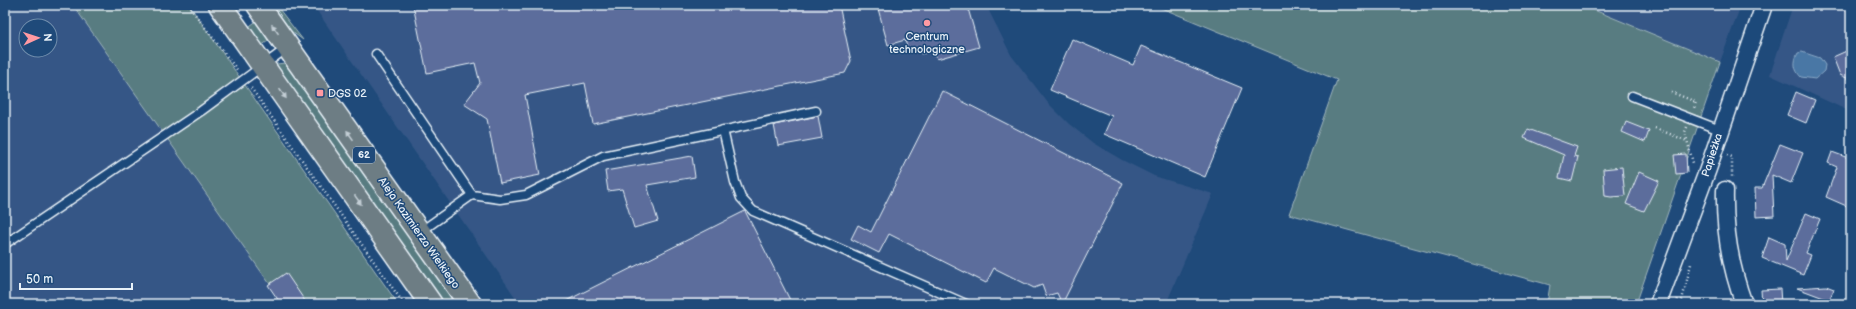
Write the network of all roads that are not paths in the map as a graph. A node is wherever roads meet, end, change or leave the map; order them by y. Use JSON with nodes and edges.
{"nodes":[{"id":1,"x":220,"y":5,"type":"edge"},
{"id":2,"x":258,"y":5,"type":"edge"},
{"id":3,"x":1764,"y":5,"type":"edge"},
{"id":4,"x":288,"y":47,"type":"junction"},
{"id":5,"x":376,"y":54,"type":"dead end"},
{"id":6,"x":263,"y":66,"type":"junction"},
{"id":7,"x":1632,"y":96,"type":"dead end"},
{"id":8,"x":816,"y":111,"type":"dead end"},
{"id":9,"x":723,"y":130,"type":"junction"},
{"id":10,"x":1720,"y":130,"type":"junction"},
{"id":11,"x":1725,"y":190,"type":"dead end"},
{"id":12,"x":472,"y":195,"type":"junction"},
{"id":13,"x":419,"y":233,"type":"junction"},
{"id":14,"x":5,"y":244,"type":"edge"},
{"id":15,"x":431,"y":304,"type":"edge"},
{"id":16,"x":470,"y":304,"type":"edge"},
{"id":17,"x":966,"y":304,"type":"edge"},
{"id":18,"x":1658,"y":304,"type":"edge"},
{"id":19,"x":1744,"y":304,"type":"edge"}],
"edges":[{"from":1,"to":6,"type":"main road"},
{"from":4,"to":2,"type":"main road","name":"Aleja Kazimierza Wielkiego","number":"62","one_way":true},
{"from":3,"to":10,"type":"street","name":"Papieżka"},
{"from":4,"to":6,"type":"lane"},
{"from":13,"to":4,"type":"main road","name":"Aleja Kazimierza Wielkiego","number":"62","one_way":true},
{"from":5,"to":12,"type":"lane"},
{"from":6,"to":14,"type":"lane"},
{"from":6,"to":15,"type":"main road","one_way":true},
{"from":7,"to":10,"type":"lane"},
{"from":8,"to":9,"type":"lane"},
{"from":9,"to":12,"type":"lane"},
{"from":9,"to":17,"type":"lane"},
{"from":10,"to":18,"type":"street","name":"Papieżka"},
{"from":11,"to":19,"type":"street"},
{"from":12,"to":13,"type":"lane"},
{"from":13,"to":16,"type":"main road","name":"Aleja Kazimierza Wielkiego","number":"62"}]}
